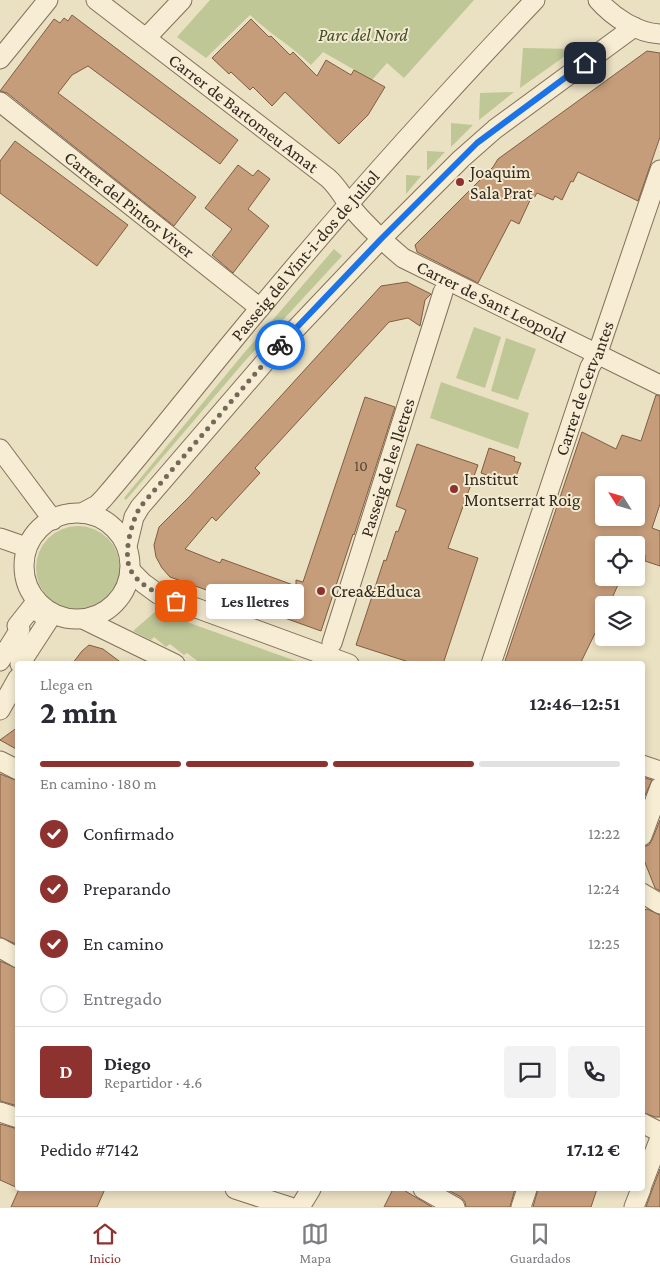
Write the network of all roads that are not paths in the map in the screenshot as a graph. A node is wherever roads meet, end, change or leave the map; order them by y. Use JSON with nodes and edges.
{"nodes":[{"id":1,"x":48,"y":0,"type":"edge"},
{"id":2,"x":96,"y":0,"type":"edge"},
{"id":3,"x":182,"y":0,"type":"edge"},
{"id":4,"x":535,"y":0,"type":"edge"},
{"id":5,"x":598,"y":0,"type":"edge"},
{"id":6,"x":634,"y":27,"type":"junction"},
{"id":7,"x":660,"y":34,"type":"edge"},
{"id":8,"x":146,"y":38,"type":"junction"},
{"id":9,"x":0,"y":59,"type":"edge"},
{"id":10,"x":0,"y":102,"type":"edge"},
{"id":11,"x":660,"y":170,"type":"edge"},
{"id":12,"x":348,"y":204,"type":"junction"},
{"id":13,"x":381,"y":239,"type":"junction"},
{"id":14,"x":443,"y":292,"type":"dead end"},
{"id":15,"x":260,"y":308,"type":"junction"},
{"id":16,"x":597,"y":355,"type":"junction"},
{"id":17,"x":660,"y":385,"type":"edge"},
{"id":18,"x":0,"y":449,"type":"edge"},
{"id":19,"x":82,"y":513,"type":"junction"},
{"id":20,"x":53,"y":520,"type":"junction"},
{"id":21,"x":0,"y":538,"type":"edge"},
{"id":22,"x":127,"y":546,"type":"junction"},
{"id":23,"x":26,"y":547,"type":"junction"},
{"id":24,"x":130,"y":570,"type":"junction"},
{"id":25,"x":33,"y":596,"type":"junction"},
{"id":26,"x":66,"y":619,"type":"junction"},
{"id":27,"x":85,"y":620,"type":"junction"},
{"id":28,"x":0,"y":643,"type":"edge"},
{"id":29,"x":332,"y":643,"type":"dead end"},
{"id":30,"x":0,"y":661,"type":"edge"},
{"id":31,"x":22,"y":661,"type":"edge"},
{"id":32,"x":28,"y":661,"type":"edge"},
{"id":33,"x":169,"y":661,"type":"edge"},
{"id":34,"x":341,"y":661,"type":"edge"},
{"id":35,"x":492,"y":661,"type":"edge"},
{"id":36,"x":15,"y":672,"type":"edge"},
{"id":37,"x":15,"y":683,"type":"edge"},
{"id":38,"x":0,"y":698,"type":"edge"},
{"id":39,"x":0,"y":710,"type":"edge"},
{"id":40,"x":0,"y":761,"type":"edge"},
{"id":41,"x":645,"y":766,"type":"edge"},
{"id":42,"x":15,"y":768,"type":"edge"},
{"id":43,"x":660,"y":772,"type":"edge"},
{"id":44,"x":660,"y":786,"type":"edge"},
{"id":45,"x":645,"y":828,"type":"edge"},
{"id":46,"x":645,"y":894,"type":"edge"},
{"id":47,"x":660,"y":904,"type":"edge"},
{"id":48,"x":0,"y":948,"type":"edge"},
{"id":49,"x":15,"y":956,"type":"edge"},
{"id":50,"x":0,"y":1112,"type":"edge"},
{"id":51,"x":15,"y":1117,"type":"edge"},
{"id":52,"x":645,"y":1124,"type":"edge"},
{"id":53,"x":660,"y":1132,"type":"edge"},
{"id":54,"x":660,"y":1138,"type":"edge"},
{"id":55,"x":645,"y":1177,"type":"edge"},
{"id":56,"x":241,"y":1191,"type":"edge"},
{"id":57,"x":310,"y":1191,"type":"edge"},
{"id":58,"x":427,"y":1191,"type":"edge"},
{"id":59,"x":526,"y":1191,"type":"edge"},
{"id":60,"x":640,"y":1191,"type":"edge"},
{"id":61,"x":290,"y":1207,"type":"edge"},
{"id":62,"x":300,"y":1207,"type":"edge"},
{"id":63,"x":455,"y":1207,"type":"edge"},
{"id":64,"x":521,"y":1207,"type":"edge"},
{"id":65,"x":634,"y":1207,"type":"edge"}],
"edges":[{"from":1,"to":9,"type":"street"},
{"from":2,"to":8,"type":"street","name":"Carrer de Bartomeu Amat"},
{"from":3,"to":8,"type":"street"},
{"from":4,"to":12,"type":"street","name":"Passeig del Vint-i-dos de Juliol"},
{"from":5,"to":6,"type":"street"},
{"from":6,"to":7,"type":"street"},
{"from":6,"to":13,"type":"street"},
{"from":8,"to":12,"type":"street","name":"Carrer de Bartomeu Amat"},
{"from":10,"to":15,"type":"street","name":"Carrer del Pintor Viver"},
{"from":11,"to":16,"type":"street","name":"Carrer de Cervantes"},
{"from":12,"to":13,"type":"street","name":"Carrer de Bartomeu Amat"},
{"from":12,"to":15,"type":"street","name":"Passeig del Vint-i-dos de Juliol"},
{"from":13,"to":16,"type":"street","name":"Carrer de Sant Leopold"},
{"from":13,"to":22,"type":"street"},
{"from":14,"to":29,"type":"street","name":"Passeig de les lletres"},
{"from":15,"to":19,"type":"street","name":"Passeig del Vint-i-dos de Juliol"},
{"from":16,"to":17,"type":"street","name":"Carrer de Sant Leopold"},
{"from":16,"to":35,"type":"street","name":"Carrer de Cervantes"},
{"from":18,"to":20,"type":"street"},
{"from":19,"to":20,"type":"street"},
{"from":19,"to":22,"type":"street"},
{"from":20,"to":23,"type":"street"},
{"from":21,"to":23,"type":"street"},
{"from":22,"to":24,"type":"street"},
{"from":23,"to":25,"type":"street"},
{"from":24,"to":27,"type":"street"},
{"from":24,"to":34,"type":"street"},
{"from":25,"to":26,"type":"street"},
{"from":25,"to":28,"type":"street"},
{"from":26,"to":27,"type":"street"},
{"from":26,"to":32,"type":"street"},
{"from":27,"to":33,"type":"street"},
{"from":30,"to":31,"type":"street"},
{"from":36,"to":38,"type":"street"},
{"from":37,"to":39,"type":"street"},
{"from":40,"to":42,"type":"street"},
{"from":41,"to":43,"type":"street"},
{"from":44,"to":45,"type":"street"},
{"from":46,"to":47,"type":"street"},
{"from":48,"to":49,"type":"street"},
{"from":50,"to":51,"type":"street"},
{"from":52,"to":53,"type":"street"},
{"from":54,"to":55,"type":"street"},
{"from":56,"to":61,"type":"street"},
{"from":57,"to":62,"type":"street"},
{"from":58,"to":63,"type":"street"},
{"from":59,"to":64,"type":"street"},
{"from":60,"to":65,"type":"street"}]}
